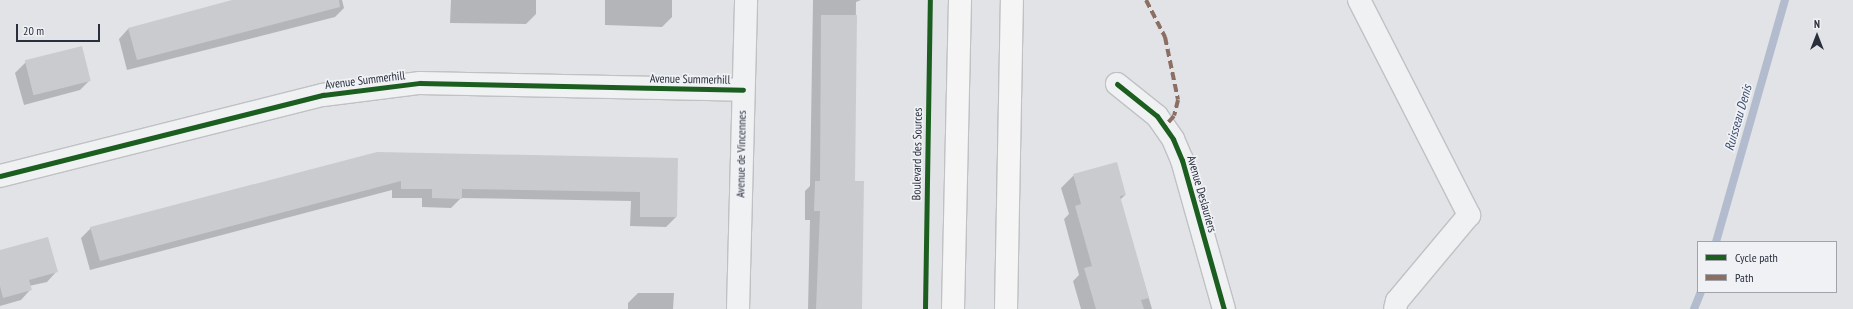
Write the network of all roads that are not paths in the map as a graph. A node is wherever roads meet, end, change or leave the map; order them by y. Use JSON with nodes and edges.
{"nodes":[{"id":1,"x":746,"y":0,"type":"edge"},
{"id":2,"x":960,"y":0,"type":"edge"},
{"id":3,"x":1012,"y":0,"type":"edge"},
{"id":4,"x":1359,"y":0,"type":"edge"},
{"id":5,"x":1117,"y":84,"type":"dead end"},
{"id":6,"x":743,"y":90,"type":"junction"},
{"id":7,"x":0,"y":176,"type":"edge"},
{"id":8,"x":738,"y":309,"type":"edge"},
{"id":9,"x":953,"y":309,"type":"edge"},
{"id":10,"x":1006,"y":309,"type":"edge"},
{"id":11,"x":1224,"y":309,"type":"edge"},
{"id":12,"x":1395,"y":309,"type":"edge"}],
"edges":[{"from":1,"to":6,"type":"street","name":"Avenue de Vincennes"},
{"from":2,"to":9,"type":"main road"},
{"from":3,"to":10,"type":"main road"},
{"from":4,"to":12,"type":"street"},
{"from":5,"to":11,"type":"street","name":"Avenue Deslauriers"},
{"from":6,"to":7,"type":"street","name":"Avenue Summerhill"},
{"from":6,"to":8,"type":"street","name":"Avenue de Vincennes"}]}
